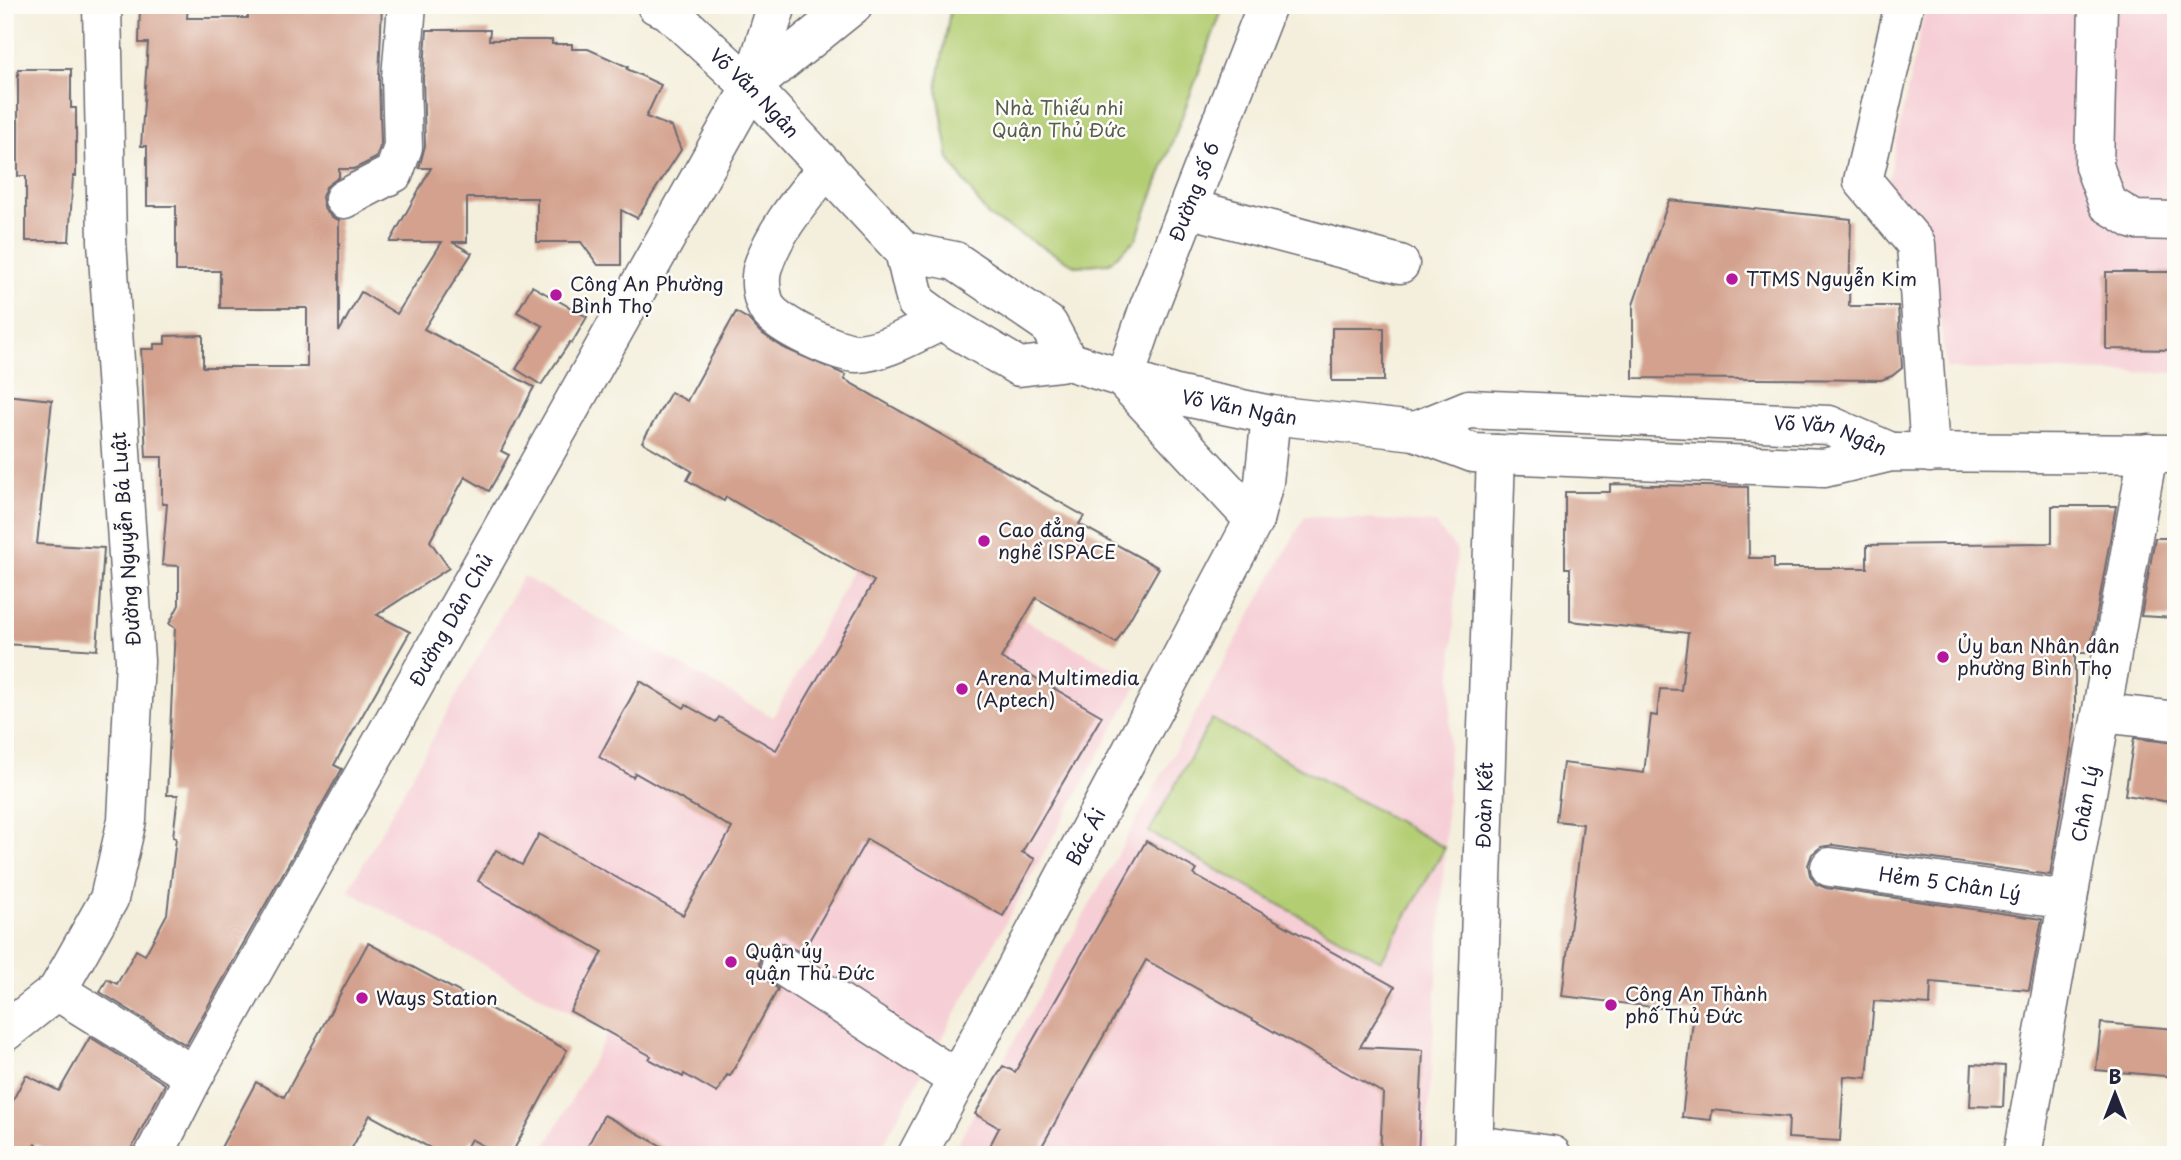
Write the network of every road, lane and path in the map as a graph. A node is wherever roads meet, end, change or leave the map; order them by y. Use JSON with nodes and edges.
{"nodes":[{"id":1,"x":102,"y":5,"type":"edge"},
{"id":2,"x":407,"y":5,"type":"edge"},
{"id":3,"x":656,"y":5,"type":"edge"},
{"id":4,"x":777,"y":5,"type":"edge"},
{"id":5,"x":853,"y":5,"type":"edge"},
{"id":6,"x":1266,"y":5,"type":"edge"},
{"id":7,"x":1903,"y":5,"type":"edge"},
{"id":8,"x":2098,"y":5,"type":"edge"},
{"id":9,"x":751,"y":87,"type":"junction"},
{"id":10,"x":827,"y":167,"type":"junction"},
{"id":11,"x":344,"y":199,"type":"dead end"},
{"id":12,"x":1188,"y":208,"type":"junction"},
{"id":13,"x":2176,"y":221,"type":"edge"},
{"id":14,"x":904,"y":251,"type":"junction"},
{"id":15,"x":1400,"y":264,"type":"dead end"},
{"id":16,"x":943,"y":321,"type":"junction"},
{"id":17,"x":1068,"y":361,"type":"junction"},
{"id":18,"x":1124,"y":380,"type":"junction"},
{"id":19,"x":1271,"y":415,"type":"junction"},
{"id":20,"x":1415,"y":431,"type":"junction"},
{"id":21,"x":1891,"y":452,"type":"junction"},
{"id":22,"x":1930,"y":453,"type":"junction"},
{"id":23,"x":1496,"y":454,"type":"junction"},
{"id":24,"x":2162,"y":454,"type":"edge"},
{"id":25,"x":1254,"y":520,"type":"junction"},
{"id":26,"x":2102,"y":713,"type":"junction"},
{"id":27,"x":2176,"y":721,"type":"edge"},
{"id":28,"x":1830,"y":867,"type":"dead end"},
{"id":29,"x":2068,"y":900,"type":"junction"},
{"id":30,"x":780,"y":965,"type":"dead end"},
{"id":31,"x":57,"y":991,"type":"junction"},
{"id":32,"x":5,"y":1032,"type":"edge"},
{"id":33,"x":194,"y":1076,"type":"junction"},
{"id":34,"x":958,"y":1080,"type":"junction"},
{"id":35,"x":1474,"y":1150,"type":"edge"},
{"id":36,"x":154,"y":1155,"type":"edge"},
{"id":37,"x":917,"y":1155,"type":"edge"},
{"id":38,"x":1552,"y":1155,"type":"edge"},
{"id":39,"x":2022,"y":1155,"type":"edge"}],
"edges":[{"from":1,"to":31,"type":"street","name":"Đường Nguyễn Bá Luật"},
{"from":2,"to":11,"type":"street"},
{"from":3,"to":9,"type":"street","name":"Võ Văn Ngân"},
{"from":4,"to":9,"type":"street"},
{"from":5,"to":9,"type":"street"},
{"from":6,"to":12,"type":"street","name":"Đường số 6"},
{"from":7,"to":22,"type":"street"},
{"from":8,"to":13,"type":"street"},
{"from":9,"to":10,"type":"street","name":"Võ Văn Ngân"},
{"from":9,"to":33,"type":"street","name":"Đường Dân Chủ"},
{"from":10,"to":14,"type":"street","name":"Võ Văn Ngân"},
{"from":10,"to":16,"type":"street"},
{"from":12,"to":15,"type":"street"},
{"from":12,"to":18,"type":"street","name":"Đường số 6"},
{"from":14,"to":16,"type":"street","name":"Võ Văn Ngân"},
{"from":14,"to":17,"type":"street"},
{"from":16,"to":17,"type":"street","name":"Võ Văn Ngân"},
{"from":17,"to":18,"type":"street","name":"Võ Văn Ngân"},
{"from":18,"to":19,"type":"street","name":"Võ Văn Ngân"},
{"from":18,"to":25,"type":"street"},
{"from":19,"to":20,"type":"street","name":"Võ Văn Ngân"},
{"from":19,"to":25,"type":"street","name":"Bác Ái"},
{"from":20,"to":21,"type":"street","name":"Võ Văn Ngân"},
{"from":20,"to":23,"type":"street","name":"Võ Văn Ngân"},
{"from":21,"to":22,"type":"street"},
{"from":21,"to":23,"type":"street","name":"Võ Văn Ngân"},
{"from":22,"to":24,"type":"street"},
{"from":23,"to":35,"type":"street","name":"Đoàn Kết"},
{"from":24,"to":26,"type":"street","name":"Chân Lý"},
{"from":25,"to":34,"type":"street","name":"Bác Ái"},
{"from":26,"to":27,"type":"street"},
{"from":26,"to":29,"type":"street","name":"Chân Lý"},
{"from":28,"to":29,"type":"street","name":"Hẻm 5 Chân Lý"},
{"from":29,"to":39,"type":"street","name":"Chân Lý"},
{"from":30,"to":34,"type":"street"},
{"from":31,"to":32,"type":"street","name":"Đường Nguyễn Bá Luật"},
{"from":31,"to":33,"type":"street"},
{"from":33,"to":36,"type":"street","name":"Đường Dân Chủ"},
{"from":34,"to":37,"type":"street","name":"Bác Ái"},
{"from":35,"to":38,"type":"street"}]}
